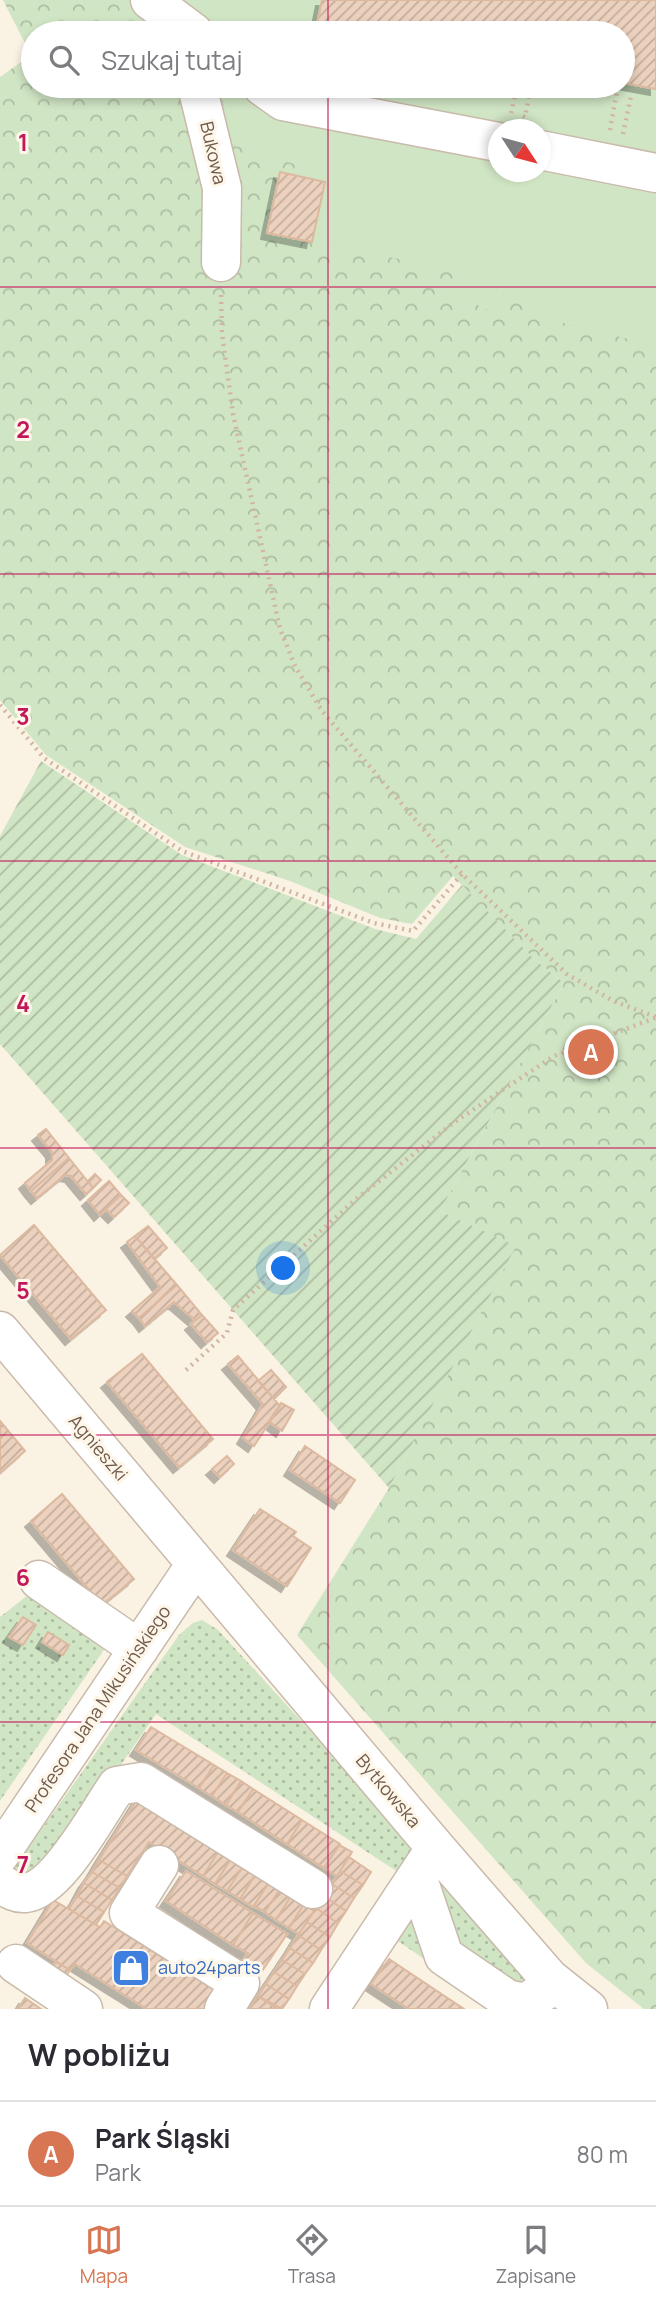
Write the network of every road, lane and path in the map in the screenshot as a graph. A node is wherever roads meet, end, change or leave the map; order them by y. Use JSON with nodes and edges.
{"nodes":[{"id":1,"x":150,"y":0,"type":"edge"},
{"id":2,"x":182,"y":21,"type":"edge"},
{"id":3,"x":200,"y":98,"type":"edge"},
{"id":4,"x":278,"y":98,"type":"edge"},
{"id":5,"x":515,"y":98,"type":"edge"},
{"id":6,"x":525,"y":98,"type":"edge"},
{"id":7,"x":616,"y":98,"type":"edge"},
{"id":8,"x":631,"y":98,"type":"edge"},
{"id":9,"x":513,"y":119,"type":"edge"},
{"id":10,"x":514,"y":119,"type":"edge"},
{"id":11,"x":488,"y":122,"type":"edge"},
{"id":12,"x":609,"y":133,"type":"dead end"},
{"id":13,"x":623,"y":135,"type":"dead end"},
{"id":14,"x":551,"y":152,"type":"edge"},
{"id":15,"x":656,"y":173,"type":"edge"},
{"id":16,"x":221,"y":262,"type":"joint"},
{"id":17,"x":0,"y":705,"type":"edge"},
{"id":18,"x":462,"y":874,"type":"junction"},
{"id":19,"x":656,"y":1017,"type":"edge"},
{"id":20,"x":0,"y":1331,"type":"edge"},
{"id":21,"x":186,"y":1370,"type":"dead end"},
{"id":22,"x":196,"y":1564,"type":"junction"},
{"id":23,"x":40,"y":1580,"type":"dead end"},
{"id":24,"x":139,"y":1649,"type":"junction"},
{"id":25,"x":0,"y":1854,"type":"edge"},
{"id":26,"x":426,"y":1862,"type":"junction"},
{"id":27,"x":159,"y":1865,"type":"dead end"},
{"id":28,"x":0,"y":1883,"type":"edge"},
{"id":29,"x":313,"y":1889,"type":"dead end"},
{"id":30,"x":5,"y":1968,"type":"edge"},
{"id":31,"x":556,"y":1984,"type":"junction"},
{"id":32,"x":83,"y":2009,"type":"edge"},
{"id":33,"x":224,"y":2009,"type":"edge"},
{"id":34,"x":330,"y":2009,"type":"edge"},
{"id":35,"x":588,"y":2009,"type":"edge"}],
"edges":[{"from":1,"to":2,"type":"street"},
{"from":3,"to":16,"type":"street","name":"Bukowa"},
{"from":4,"to":11,"type":"street"},
{"from":5,"to":9,"type":"path"},
{"from":6,"to":10,"type":"path"},
{"from":7,"to":12,"type":"path"},
{"from":8,"to":13,"type":"path"},
{"from":14,"to":15,"type":"street"},
{"from":16,"to":18,"type":"path"},
{"from":17,"to":18,"type":"path"},
{"from":18,"to":19,"type":"path"},
{"from":19,"to":21,"type":"path"},
{"from":20,"to":22,"type":"street","name":"Agnieszki"},
{"from":22,"to":24,"type":"street","name":"Profesora Jana Mikusińskiego"},
{"from":22,"to":26,"type":"street","name":"Bytkowska"},
{"from":23,"to":24,"type":"street"},
{"from":24,"to":25,"type":"street","name":"Profesora Jana Mikusińskiego"},
{"from":26,"to":31,"type":"street","name":"Bytkowska"},
{"from":26,"to":31,"type":"street"},
{"from":26,"to":34,"type":"street"},
{"from":27,"to":33,"type":"street"},
{"from":28,"to":29,"type":"street"},
{"from":30,"to":32,"type":"street"},
{"from":31,"to":35,"type":"street","name":"Bytkowska"}]}
